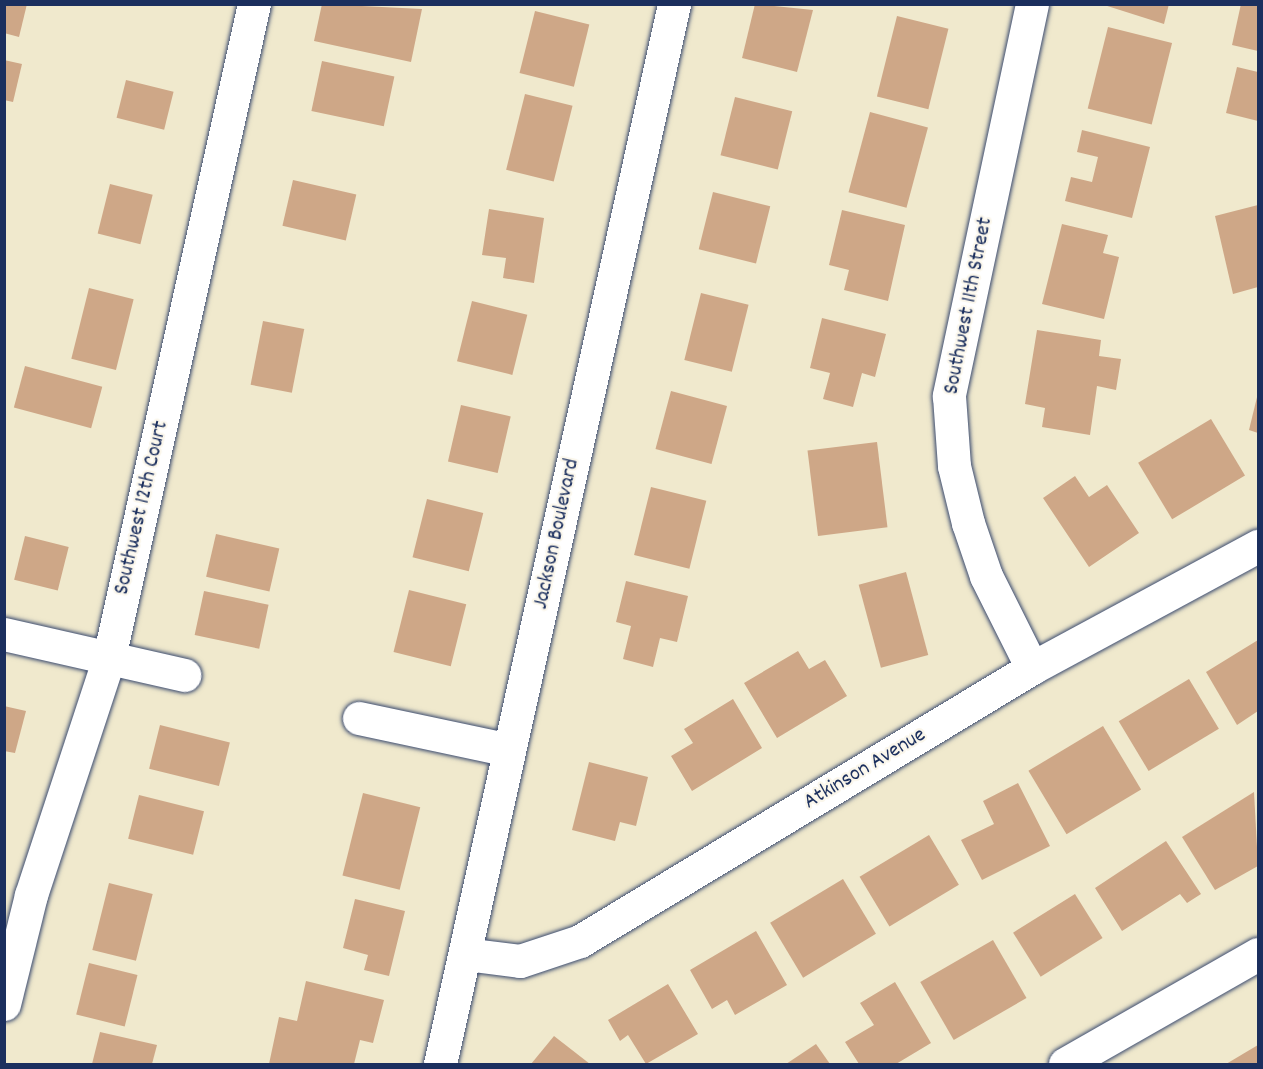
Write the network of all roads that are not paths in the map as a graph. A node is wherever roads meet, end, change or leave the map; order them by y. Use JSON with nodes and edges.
{"nodes":[{"id":1,"x":255,"y":4,"type":"edge"},
{"id":2,"x":674,"y":4,"type":"edge"},
{"id":3,"x":1032,"y":4,"type":"edge"},
{"id":4,"x":1258,"y":546,"type":"edge"},
{"id":5,"x":4,"y":634,"type":"edge"},
{"id":6,"x":109,"y":658,"type":"junction"},
{"id":7,"x":1032,"y":668,"type":"junction"},
{"id":8,"x":184,"y":675,"type":"dead end"},
{"id":9,"x":359,"y":718,"type":"dead end"},
{"id":10,"x":509,"y":750,"type":"junction"},
{"id":11,"x":465,"y":954,"type":"junction"},
{"id":12,"x":1258,"y":954,"type":"edge"},
{"id":13,"x":4,"y":1004,"type":"edge"},
{"id":14,"x":440,"y":1065,"type":"edge"},
{"id":15,"x":1065,"y":1065,"type":"edge"}],
"edges":[{"from":1,"to":6,"type":"street","name":"Southwest 12th Court"},
{"from":2,"to":10,"type":"street","name":"Jackson Boulevard"},
{"from":3,"to":7,"type":"street","name":"Southwest 11th Street"},
{"from":4,"to":7,"type":"street","name":"Atkinson Avenue"},
{"from":5,"to":6,"type":"street"},
{"from":6,"to":8,"type":"street"},
{"from":6,"to":13,"type":"street","name":"Southwest 12th Court"},
{"from":7,"to":11,"type":"street","name":"Atkinson Avenue"},
{"from":9,"to":10,"type":"street"},
{"from":10,"to":11,"type":"street","name":"Jackson Boulevard"},
{"from":11,"to":14,"type":"street","name":"Jackson Boulevard"},
{"from":12,"to":15,"type":"street"}]}
